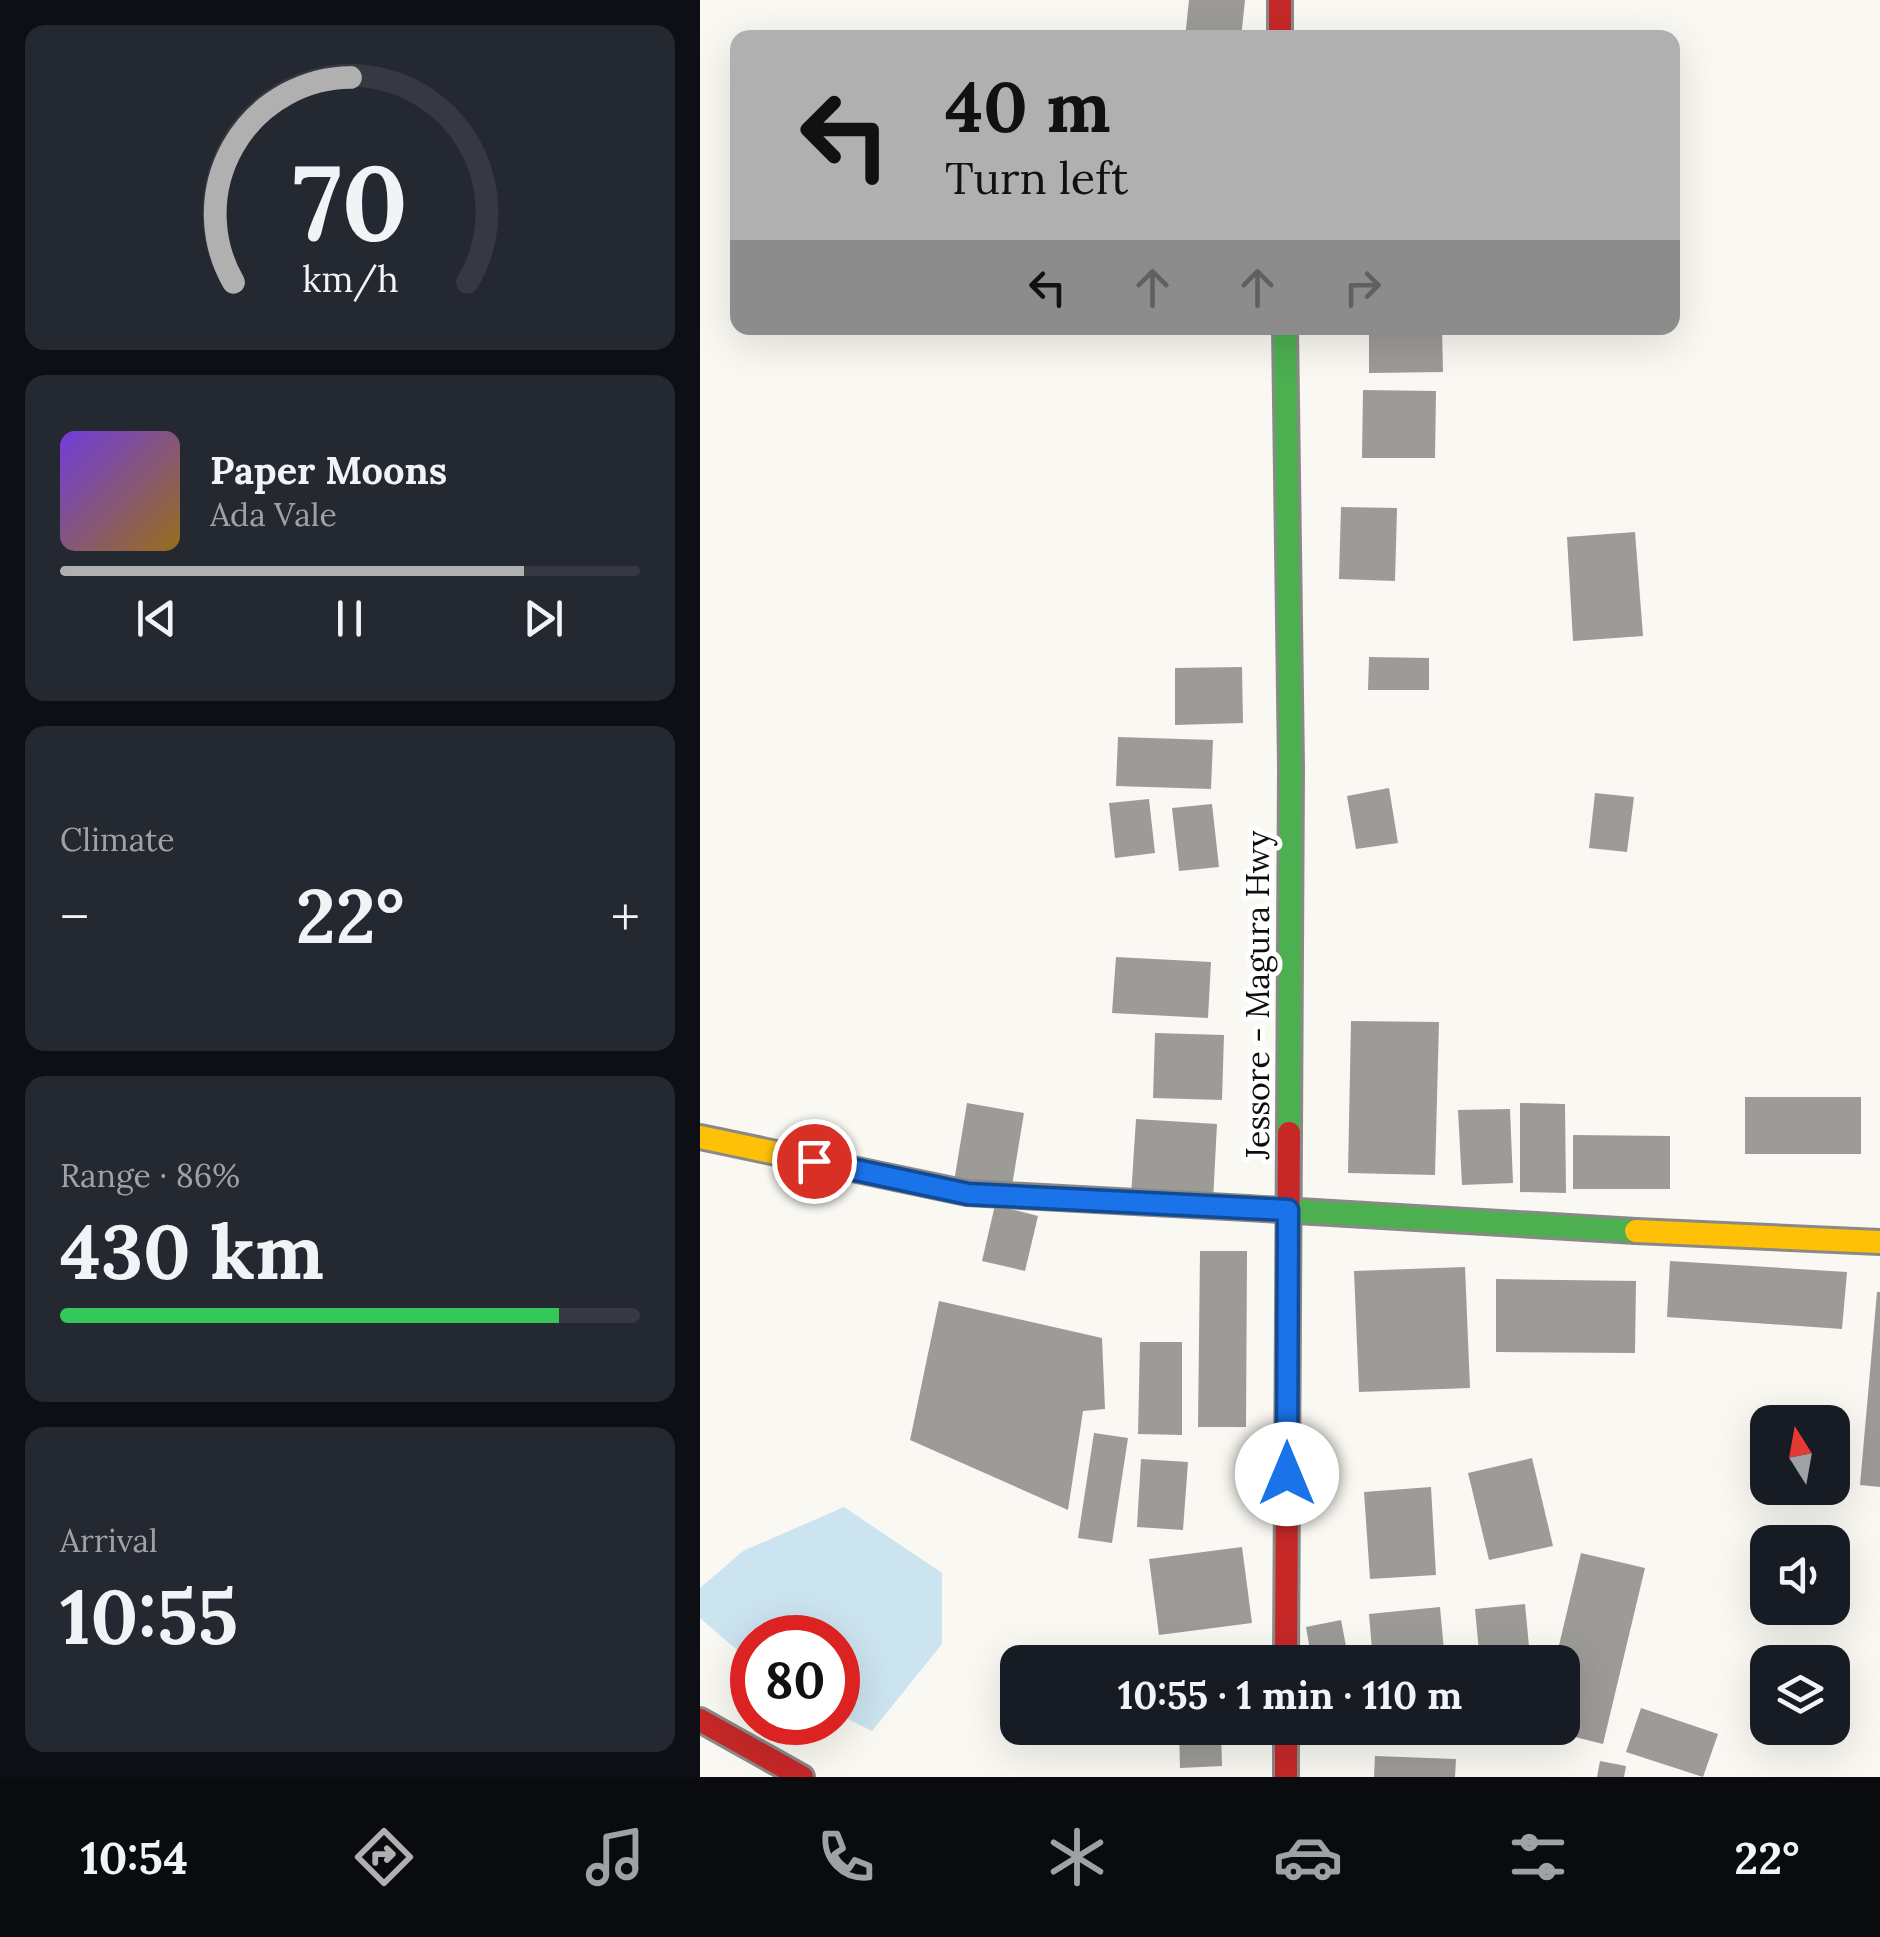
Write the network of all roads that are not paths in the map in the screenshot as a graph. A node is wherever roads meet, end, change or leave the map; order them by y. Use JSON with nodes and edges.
{"nodes":[{"id":1,"x":1280,"y":0,"type":"edge"},
{"id":2,"x":1280,"y":30,"type":"edge"},
{"id":3,"x":1284,"y":335,"type":"edge"},
{"id":4,"x":700,"y":1137,"type":"edge"},
{"id":5,"x":1288,"y":1210,"type":"junction"},
{"id":6,"x":1880,"y":1242,"type":"edge"},
{"id":7,"x":1286,"y":1645,"type":"edge"},
{"id":8,"x":700,"y":1720,"type":"edge"},
{"id":9,"x":1286,"y":1745,"type":"edge"},
{"id":10,"x":802,"y":1777,"type":"edge"},
{"id":11,"x":1286,"y":1777,"type":"edge"}],
"edges":[{"from":1,"to":2,"type":"main road"},
{"from":3,"to":5,"type":"main road","name":"Jessore - Magura Hwy"},
{"from":4,"to":5,"type":"main road"},
{"from":5,"to":6,"type":"main road"},
{"from":5,"to":7,"type":"main road","name":"Jessore - Magura Hwy"},
{"from":8,"to":10,"type":"main road"},
{"from":9,"to":11,"type":"main road"}]}
